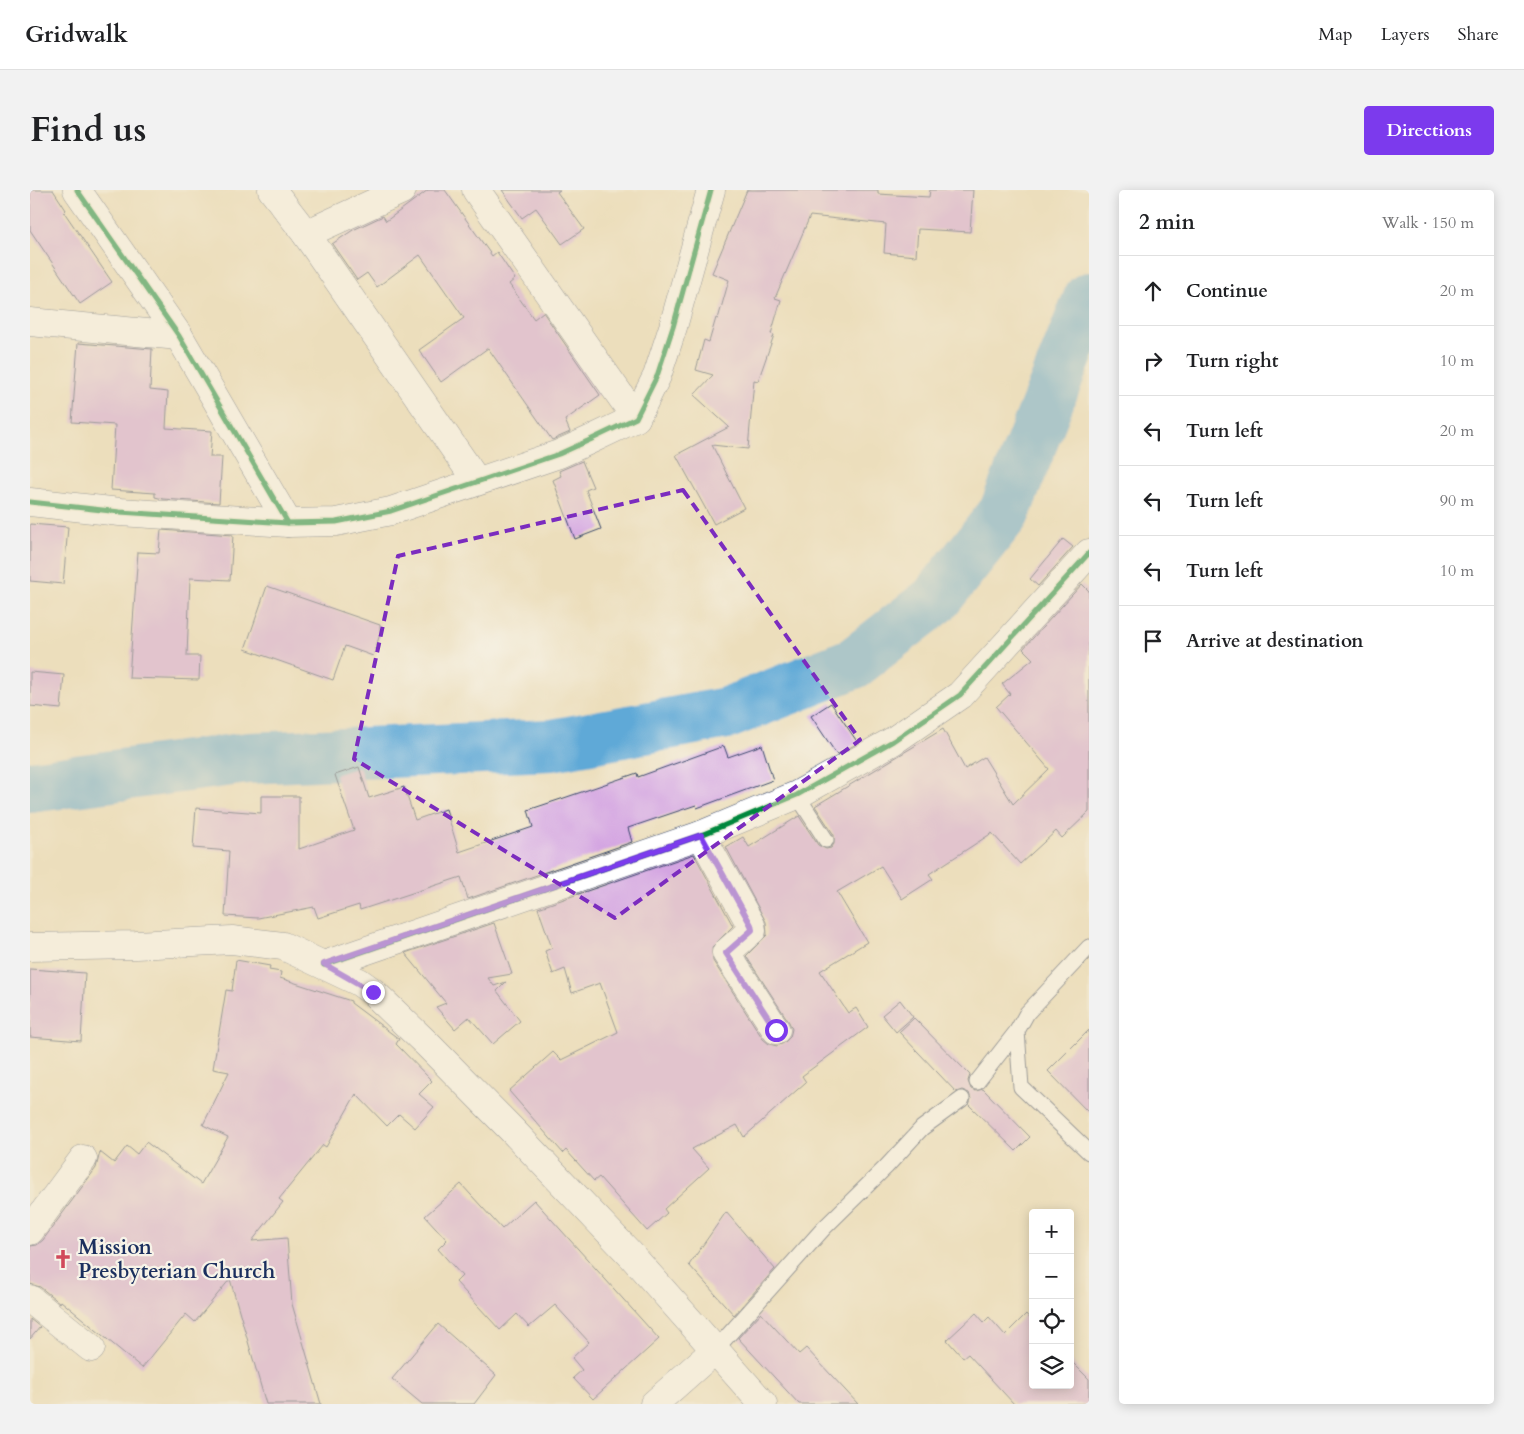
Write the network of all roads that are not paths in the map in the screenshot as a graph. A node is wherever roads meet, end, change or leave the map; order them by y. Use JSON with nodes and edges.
{"nodes":[{"id":1,"x":77,"y":190,"type":"edge"},
{"id":2,"x":272,"y":190,"type":"edge"},
{"id":3,"x":402,"y":190,"type":"edge"},
{"id":4,"x":476,"y":190,"type":"edge"},
{"id":5,"x":711,"y":190,"type":"edge"},
{"id":6,"x":306,"y":234,"type":"junction"},
{"id":7,"x":30,"y":322,"type":"edge"},
{"id":8,"x":179,"y":336,"type":"junction"},
{"id":9,"x":636,"y":418,"type":"junction"},
{"id":10,"x":476,"y":480,"type":"junction"},
{"id":11,"x":30,"y":502,"type":"edge"},
{"id":12,"x":288,"y":523,"type":"junction"},
{"id":13,"x":1089,"y":553,"type":"edge"},
{"id":14,"x":797,"y":795,"type":"junction"},
{"id":15,"x":701,"y":835,"type":"junction"},
{"id":16,"x":826,"y":840,"type":"dead end"},
{"id":17,"x":30,"y":947,"type":"edge"},
{"id":18,"x":1089,"y":947,"type":"edge"},
{"id":19,"x":324,"y":964,"type":"junction"},
{"id":20,"x":776,"y":1030,"type":"dead end"},
{"id":21,"x":1017,"y":1031,"type":"junction"},
{"id":22,"x":977,"y":1082,"type":"dead end"},
{"id":23,"x":962,"y":1099,"type":"dead end"},
{"id":24,"x":1089,"y":1152,"type":"edge"},
{"id":25,"x":83,"y":1159,"type":"dead end"},
{"id":26,"x":30,"y":1231,"type":"edge"},
{"id":27,"x":30,"y":1299,"type":"edge"},
{"id":28,"x":91,"y":1348,"type":"dead end"},
{"id":29,"x":715,"y":1350,"type":"junction"},
{"id":30,"x":654,"y":1404,"type":"edge"},
{"id":31,"x":763,"y":1404,"type":"edge"}],
"edges":[{"from":1,"to":8,"type":"street"},
{"from":2,"to":6,"type":"street"},
{"from":3,"to":6,"type":"street"},
{"from":4,"to":9,"type":"street"},
{"from":5,"to":9,"type":"street"},
{"from":6,"to":10,"type":"street"},
{"from":7,"to":8,"type":"street"},
{"from":8,"to":12,"type":"street"},
{"from":9,"to":10,"type":"street"},
{"from":10,"to":12,"type":"street"},
{"from":11,"to":12,"type":"street"},
{"from":13,"to":14,"type":"street"},
{"from":14,"to":15,"type":"street"},
{"from":14,"to":16,"type":"lane"},
{"from":15,"to":19,"type":"street"},
{"from":15,"to":20,"type":"street"},
{"from":17,"to":19,"type":"street"},
{"from":18,"to":21,"type":"lane"},
{"from":19,"to":29,"type":"street"},
{"from":21,"to":22,"type":"lane"},
{"from":21,"to":24,"type":"lane"},
{"from":23,"to":29,"type":"lane"},
{"from":25,"to":26,"type":"street"},
{"from":27,"to":28,"type":"street"},
{"from":29,"to":30,"type":"street"},
{"from":29,"to":31,"type":"street"}]}
